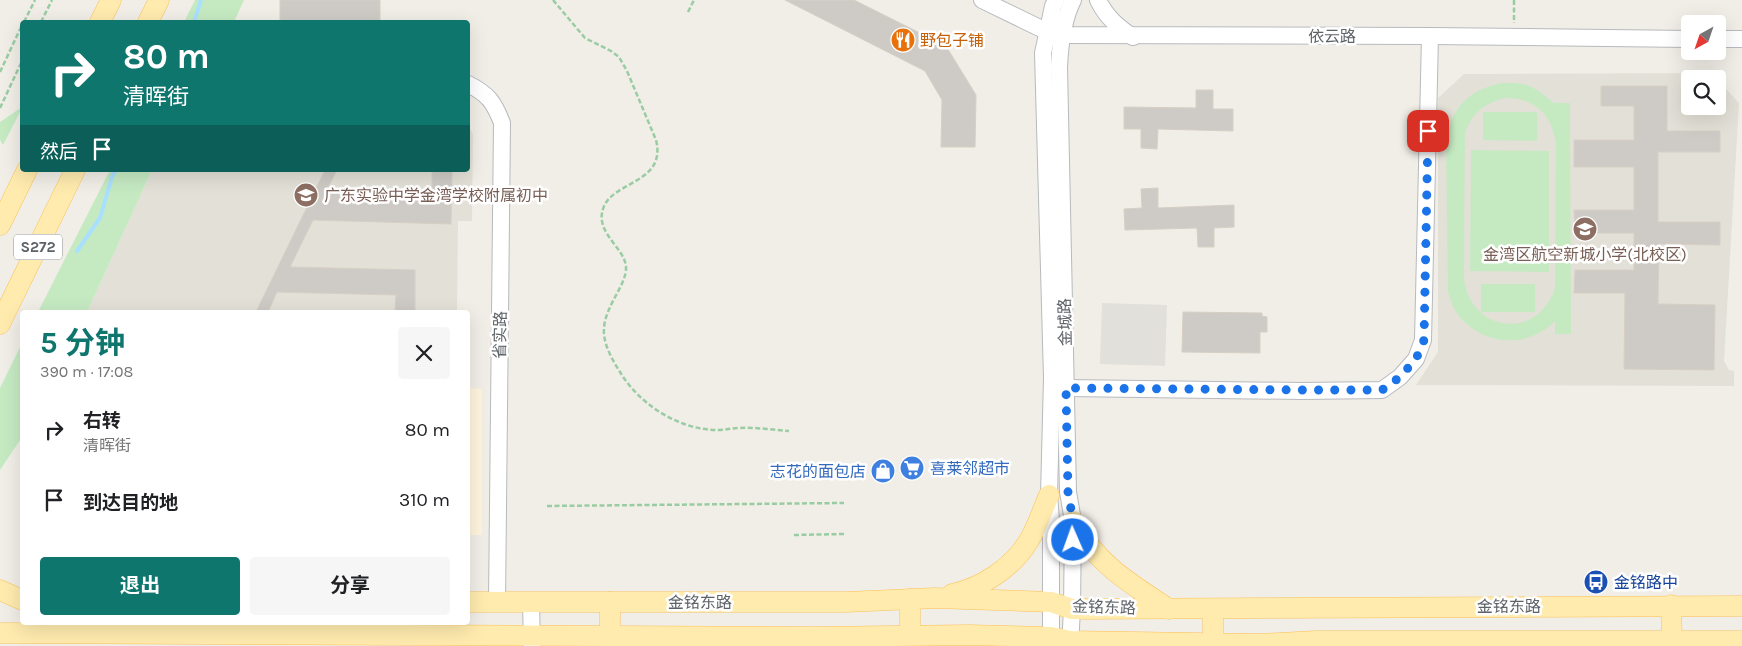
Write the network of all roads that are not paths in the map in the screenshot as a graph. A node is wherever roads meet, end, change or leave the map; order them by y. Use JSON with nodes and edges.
{"nodes":[{"id":1,"x":111,"y":0,"type":"edge"},
{"id":2,"x":159,"y":0,"type":"edge"},
{"id":3,"x":982,"y":0,"type":"edge"},
{"id":4,"x":1056,"y":0,"type":"edge"},
{"id":5,"x":1073,"y":0,"type":"edge"},
{"id":6,"x":1098,"y":0,"type":"edge"},
{"id":7,"x":101,"y":20,"type":"edge"},
{"id":8,"x":149,"y":20,"type":"edge"},
{"id":9,"x":1055,"y":34,"type":"junction"},
{"id":10,"x":1430,"y":36,"type":"junction"},
{"id":11,"x":1133,"y":37,"type":"junction"},
{"id":12,"x":1681,"y":39,"type":"edge"},
{"id":13,"x":1726,"y":39,"type":"edge"},
{"id":14,"x":1742,"y":39,"type":"edge"},
{"id":15,"x":470,"y":85,"type":"edge"},
{"id":16,"x":26,"y":172,"type":"edge"},
{"id":17,"x":75,"y":172,"type":"edge"},
{"id":18,"x":0,"y":225,"type":"edge"},
{"id":19,"x":0,"y":324,"type":"edge"},
{"id":20,"x":1066,"y":388,"type":"junction"},
{"id":21,"x":1049,"y":496,"type":"junction"},
{"id":22,"x":1073,"y":521,"type":"junction"},
{"id":23,"x":0,"y":590,"type":"edge"},
{"id":24,"x":935,"y":598,"type":"junction"},
{"id":25,"x":20,"y":599,"type":"edge"},
{"id":26,"x":910,"y":599,"type":"junction"},
{"id":27,"x":0,"y":600,"type":"edge"},
{"id":28,"x":20,"y":600,"type":"edge"},
{"id":29,"x":470,"y":602,"type":"edge"},
{"id":30,"x":497,"y":602,"type":"junction"},
{"id":31,"x":531,"y":602,"type":"junction"},
{"id":32,"x":610,"y":602,"type":"junction"},
{"id":33,"x":1052,"y":602,"type":"junction"},
{"id":34,"x":1671,"y":606,"type":"junction"},
{"id":35,"x":1742,"y":606,"type":"edge"},
{"id":36,"x":1213,"y":608,"type":"junction"},
{"id":37,"x":1072,"y":609,"type":"junction"},
{"id":38,"x":1169,"y":609,"type":"junction"},
{"id":39,"x":459,"y":629,"type":"edge"},
{"id":40,"x":936,"y":635,"type":"junction"},
{"id":41,"x":610,"y":636,"type":"junction"},
{"id":42,"x":910,"y":636,"type":"junction"},
{"id":43,"x":8,"y":637,"type":"edge"},
{"id":44,"x":532,"y":641,"type":"edge"},
{"id":45,"x":1672,"y":641,"type":"junction"},
{"id":46,"x":1742,"y":641,"type":"edge"},
{"id":47,"x":1060,"y":642,"type":"edge"},
{"id":48,"x":1213,"y":644,"type":"junction"},
{"id":49,"x":1185,"y":645,"type":"edge"},
{"id":50,"x":955,"y":646,"type":"edge"}],
"edges":[{"from":1,"to":7,"type":"main road"},
{"from":2,"to":8,"type":"main road"},
{"from":3,"to":9,"type":"street","name":"依云路"},
{"from":4,"to":9,"type":"street","name":"金城路"},
{"from":5,"to":9,"type":"street","name":"金城路"},
{"from":6,"to":11,"type":"street"},
{"from":9,"to":11,"type":"street","name":"依云路"},
{"from":9,"to":20,"type":"street","name":"金城路"},
{"from":9,"to":21,"type":"street","name":"金城路"},
{"from":10,"to":11,"type":"street","name":"依云路"},
{"from":10,"to":12,"type":"street","name":"依云路"},
{"from":10,"to":20,"type":"street"},
{"from":13,"to":14,"type":"street"},
{"from":15,"to":30,"type":"street","name":"省实路"},
{"from":16,"to":18,"type":"main road","number":"S272"},
{"from":17,"to":19,"type":"main road","number":"S272"},
{"from":20,"to":22,"type":"street","name":"金城路"},
{"from":21,"to":24,"type":"main road"},
{"from":21,"to":33,"type":"street","name":"金城路"},
{"from":22,"to":37,"type":"street","name":"金城路"},
{"from":22,"to":38,"type":"main road"},
{"from":23,"to":25,"type":"main road"},
{"from":24,"to":26,"type":"main road","name":"金铭东路"},
{"from":24,"to":33,"type":"main road","name":"金铭东路"},
{"from":26,"to":32,"type":"main road","name":"金铭东路"},
{"from":26,"to":42,"type":"main road"},
{"from":27,"to":28,"type":"main road"},
{"from":29,"to":30,"type":"main road","name":"金铭东路"},
{"from":30,"to":31,"type":"main road","name":"金铭东路"},
{"from":31,"to":32,"type":"main road","name":"金铭东路"},
{"from":31,"to":44,"type":"street"},
{"from":32,"to":41,"type":"main road"},
{"from":33,"to":37,"type":"main road","name":"金铭东路"},
{"from":33,"to":47,"type":"street","name":"金城路"},
{"from":34,"to":35,"type":"main road","name":"金铭东路"},
{"from":34,"to":36,"type":"main road","name":"金铭东路"},
{"from":34,"to":45,"type":"main road"},
{"from":36,"to":38,"type":"main road","name":"金铭东路"},
{"from":36,"to":48,"type":"main road"},
{"from":37,"to":38,"type":"main road","name":"金铭东路"},
{"from":37,"to":47,"type":"street","name":"金城路"},
{"from":39,"to":43,"type":"main road"},
{"from":39,"to":44,"type":"main road"},
{"from":40,"to":42,"type":"main road"},
{"from":40,"to":47,"type":"main road"},
{"from":40,"to":50,"type":"main road"},
{"from":41,"to":42,"type":"main road"},
{"from":41,"to":44,"type":"main road"},
{"from":45,"to":46,"type":"main road"},
{"from":45,"to":48,"type":"main road"},
{"from":47,"to":49,"type":"main road"},
{"from":48,"to":49,"type":"main road"}]}
